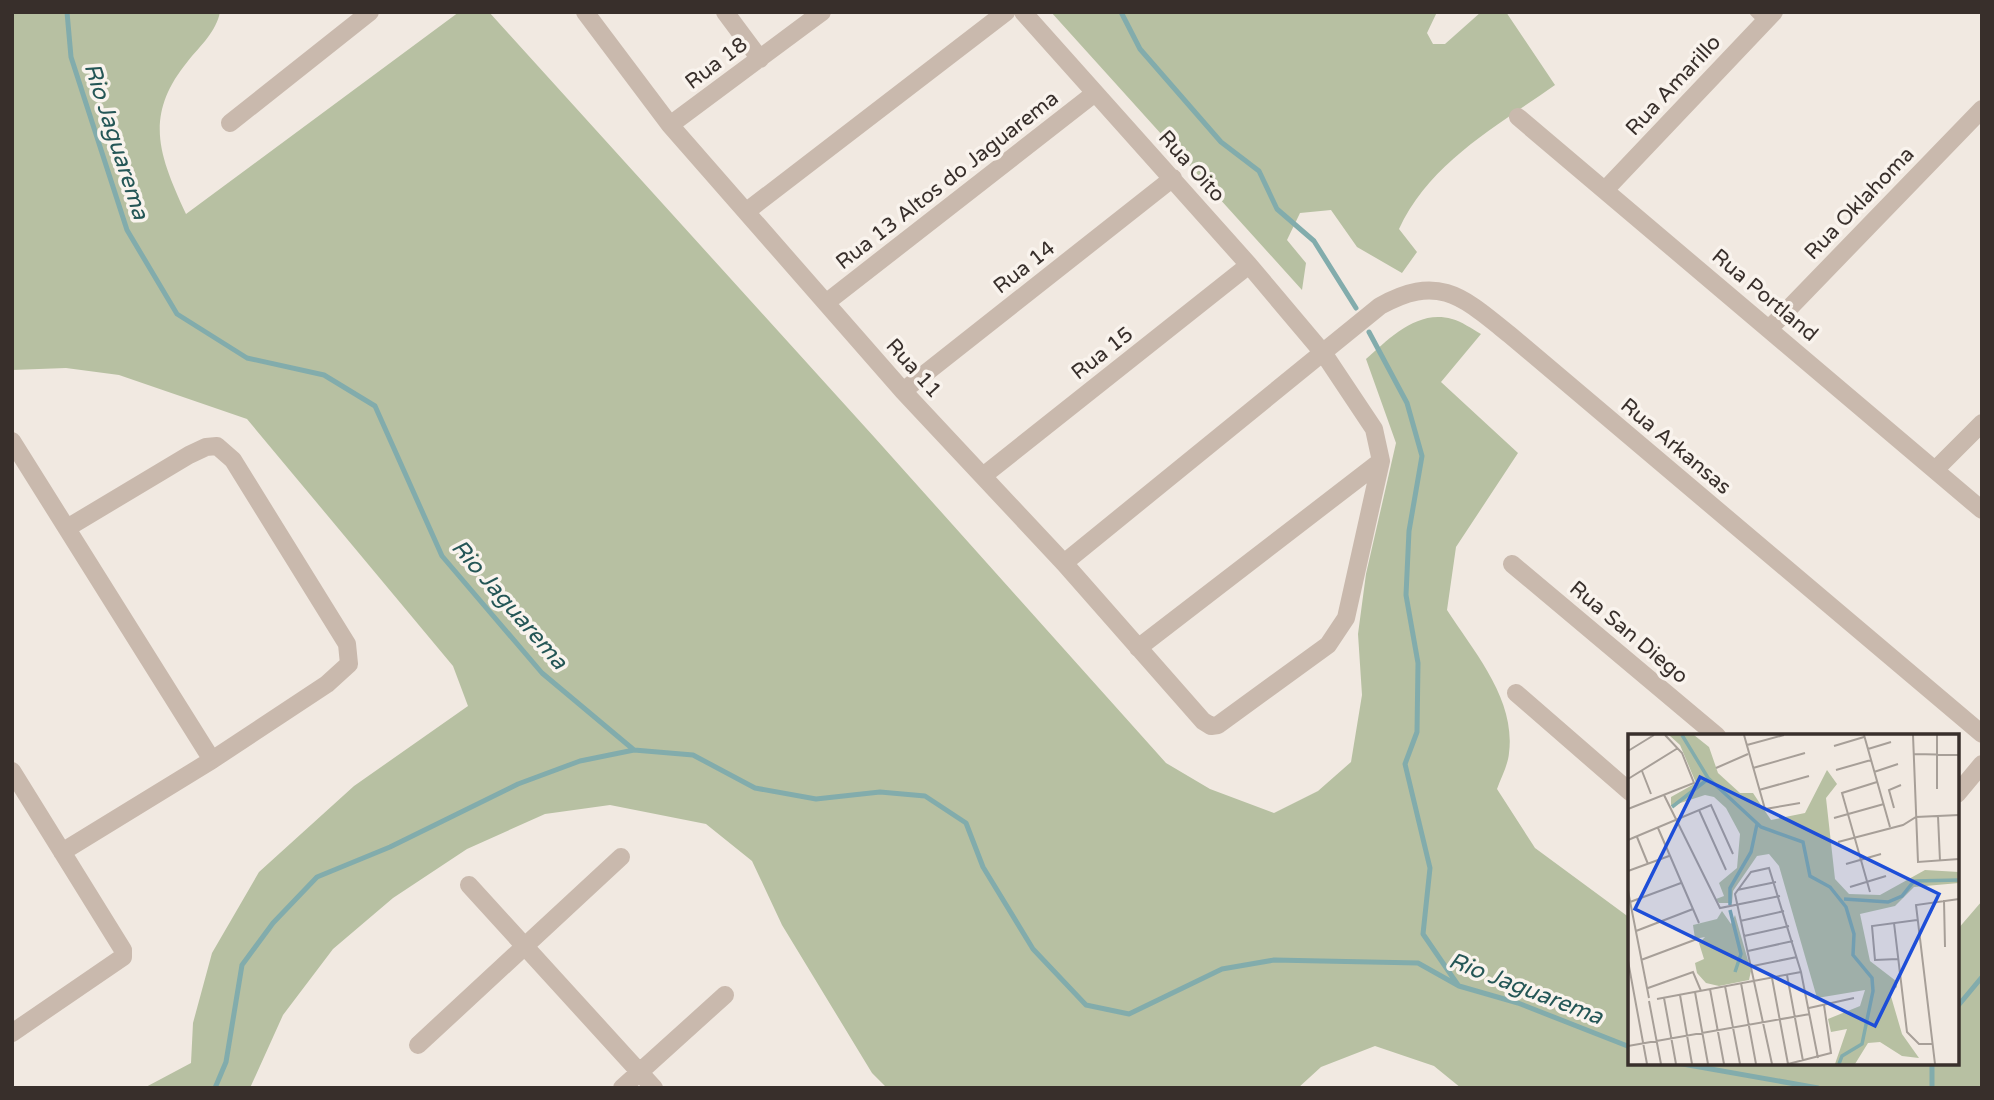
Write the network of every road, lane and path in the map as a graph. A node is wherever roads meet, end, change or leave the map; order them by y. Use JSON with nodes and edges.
{"nodes":[{"id":1,"x":370,"y":12,"type":"edge"},
{"id":2,"x":585,"y":12,"type":"edge"},
{"id":3,"x":725,"y":12,"type":"edge"},
{"id":4,"x":822,"y":12,"type":"edge"},
{"id":5,"x":1006,"y":12,"type":"edge"},
{"id":6,"x":1023,"y":12,"type":"edge"},
{"id":7,"x":1764,"y":16,"type":"edge"},
{"id":8,"x":760,"y":59,"type":"junction"},
{"id":9,"x":1095,"y":93,"type":"junction"},
{"id":10,"x":1982,"y":109,"type":"edge"},
{"id":11,"x":1518,"y":117,"type":"dead end"},
{"id":12,"x":230,"y":123,"type":"dead end"},
{"id":13,"x":670,"y":125,"type":"junction"},
{"id":14,"x":1173,"y":178,"type":"junction"},
{"id":15,"x":1605,"y":190,"type":"junction"},
{"id":16,"x":747,"y":211,"type":"junction"},
{"id":17,"x":1249,"y":265,"type":"junction"},
{"id":18,"x":827,"y":302,"type":"junction"},
{"id":19,"x":1769,"y":329,"type":"junction"},
{"id":20,"x":1324,"y":354,"type":"junction"},
{"id":21,"x":904,"y":391,"type":"junction"},
{"id":22,"x":1982,"y":423,"type":"edge"},
{"id":23,"x":12,"y":441,"type":"edge"},
{"id":24,"x":1381,"y":461,"type":"junction"},
{"id":25,"x":1936,"y":469,"type":"junction"},
{"id":26,"x":983,"y":476,"type":"junction"},
{"id":27,"x":1982,"y":510,"type":"edge"},
{"id":28,"x":67,"y":528,"type":"junction"},
{"id":29,"x":1064,"y":563,"type":"junction"},
{"id":30,"x":1512,"y":564,"type":"dead end"},
{"id":31,"x":1138,"y":648,"type":"junction"},
{"id":32,"x":1516,"y":693,"type":"dead end"},
{"id":33,"x":1715,"y":734,"type":"edge"},
{"id":34,"x":1982,"y":734,"type":"edge"},
{"id":35,"x":212,"y":760,"type":"junction"},
{"id":36,"x":1982,"y":764,"type":"edge"},
{"id":37,"x":12,"y":771,"type":"edge"},
{"id":38,"x":1628,"y":790,"type":"edge"},
{"id":39,"x":1959,"y":792,"type":"edge"},
{"id":40,"x":62,"y":852,"type":"junction"},
{"id":41,"x":621,"y":857,"type":"dead end"},
{"id":42,"x":469,"y":885,"type":"dead end"},
{"id":43,"x":525,"y":946,"type":"junction"},
{"id":44,"x":725,"y":995,"type":"dead end"},
{"id":45,"x":12,"y":1033,"type":"edge"},
{"id":46,"x":418,"y":1045,"type":"dead end"},
{"id":47,"x":640,"y":1072,"type":"junction"},
{"id":48,"x":622,"y":1088,"type":"edge"},
{"id":49,"x":654,"y":1088,"type":"edge"}],
"edges":[{"from":1,"to":12,"type":"street"},
{"from":2,"to":13,"type":"street","name":"Rua 11"},
{"from":3,"to":8,"type":"street"},
{"from":4,"to":8,"type":"street","name":"Rua 18"},
{"from":5,"to":16,"type":"street"},
{"from":6,"to":9,"type":"street","name":"Rua Oito"},
{"from":7,"to":15,"type":"street","name":"Rua Amarillo"},
{"from":8,"to":13,"type":"street","name":"Rua 18"},
{"from":9,"to":14,"type":"street","name":"Rua Oito"},
{"from":9,"to":18,"type":"street","name":"Rua 13 Altos do Jaguarema"},
{"from":10,"to":19,"type":"street","name":"Rua Oklahoma"},
{"from":11,"to":15,"type":"street","name":"Rua Portland"},
{"from":13,"to":16,"type":"street","name":"Rua 11"},
{"from":14,"to":17,"type":"street","name":"Rua Oito"},
{"from":14,"to":21,"type":"street","name":"Rua 14"},
{"from":15,"to":19,"type":"street","name":"Rua Portland"},
{"from":16,"to":18,"type":"street","name":"Rua 11"},
{"from":17,"to":20,"type":"street","name":"Rua Oito"},
{"from":17,"to":26,"type":"street","name":"Rua 15"},
{"from":18,"to":21,"type":"street","name":"Rua 11"},
{"from":19,"to":25,"type":"street","name":"Rua Portland"},
{"from":20,"to":24,"type":"street","name":"Rua Oito"},
{"from":20,"to":29,"type":"street","name":"Rua Arkansas"},
{"from":20,"to":34,"type":"street","name":"Rua Arkansas"},
{"from":21,"to":26,"type":"street","name":"Rua 11"},
{"from":22,"to":25,"type":"street"},
{"from":23,"to":28,"type":"street"},
{"from":24,"to":31,"type":"street"},
{"from":24,"to":31,"type":"street","name":"Rua 11"},
{"from":25,"to":27,"type":"street","name":"Rua Portland"},
{"from":26,"to":29,"type":"street","name":"Rua 11"},
{"from":28,"to":35,"type":"street"},
{"from":28,"to":35,"type":"street"},
{"from":29,"to":31,"type":"street","name":"Rua 11"},
{"from":30,"to":33,"type":"street","name":"Rua San Diego"},
{"from":32,"to":38,"type":"street"},
{"from":35,"to":40,"type":"street"},
{"from":36,"to":39,"type":"street"},
{"from":37,"to":40,"type":"street"},
{"from":40,"to":45,"type":"street"},
{"from":41,"to":43,"type":"street"},
{"from":42,"to":43,"type":"street"},
{"from":43,"to":46,"type":"street"},
{"from":43,"to":47,"type":"street"},
{"from":44,"to":47,"type":"street"},
{"from":47,"to":48,"type":"street"},
{"from":47,"to":49,"type":"street"}]}
